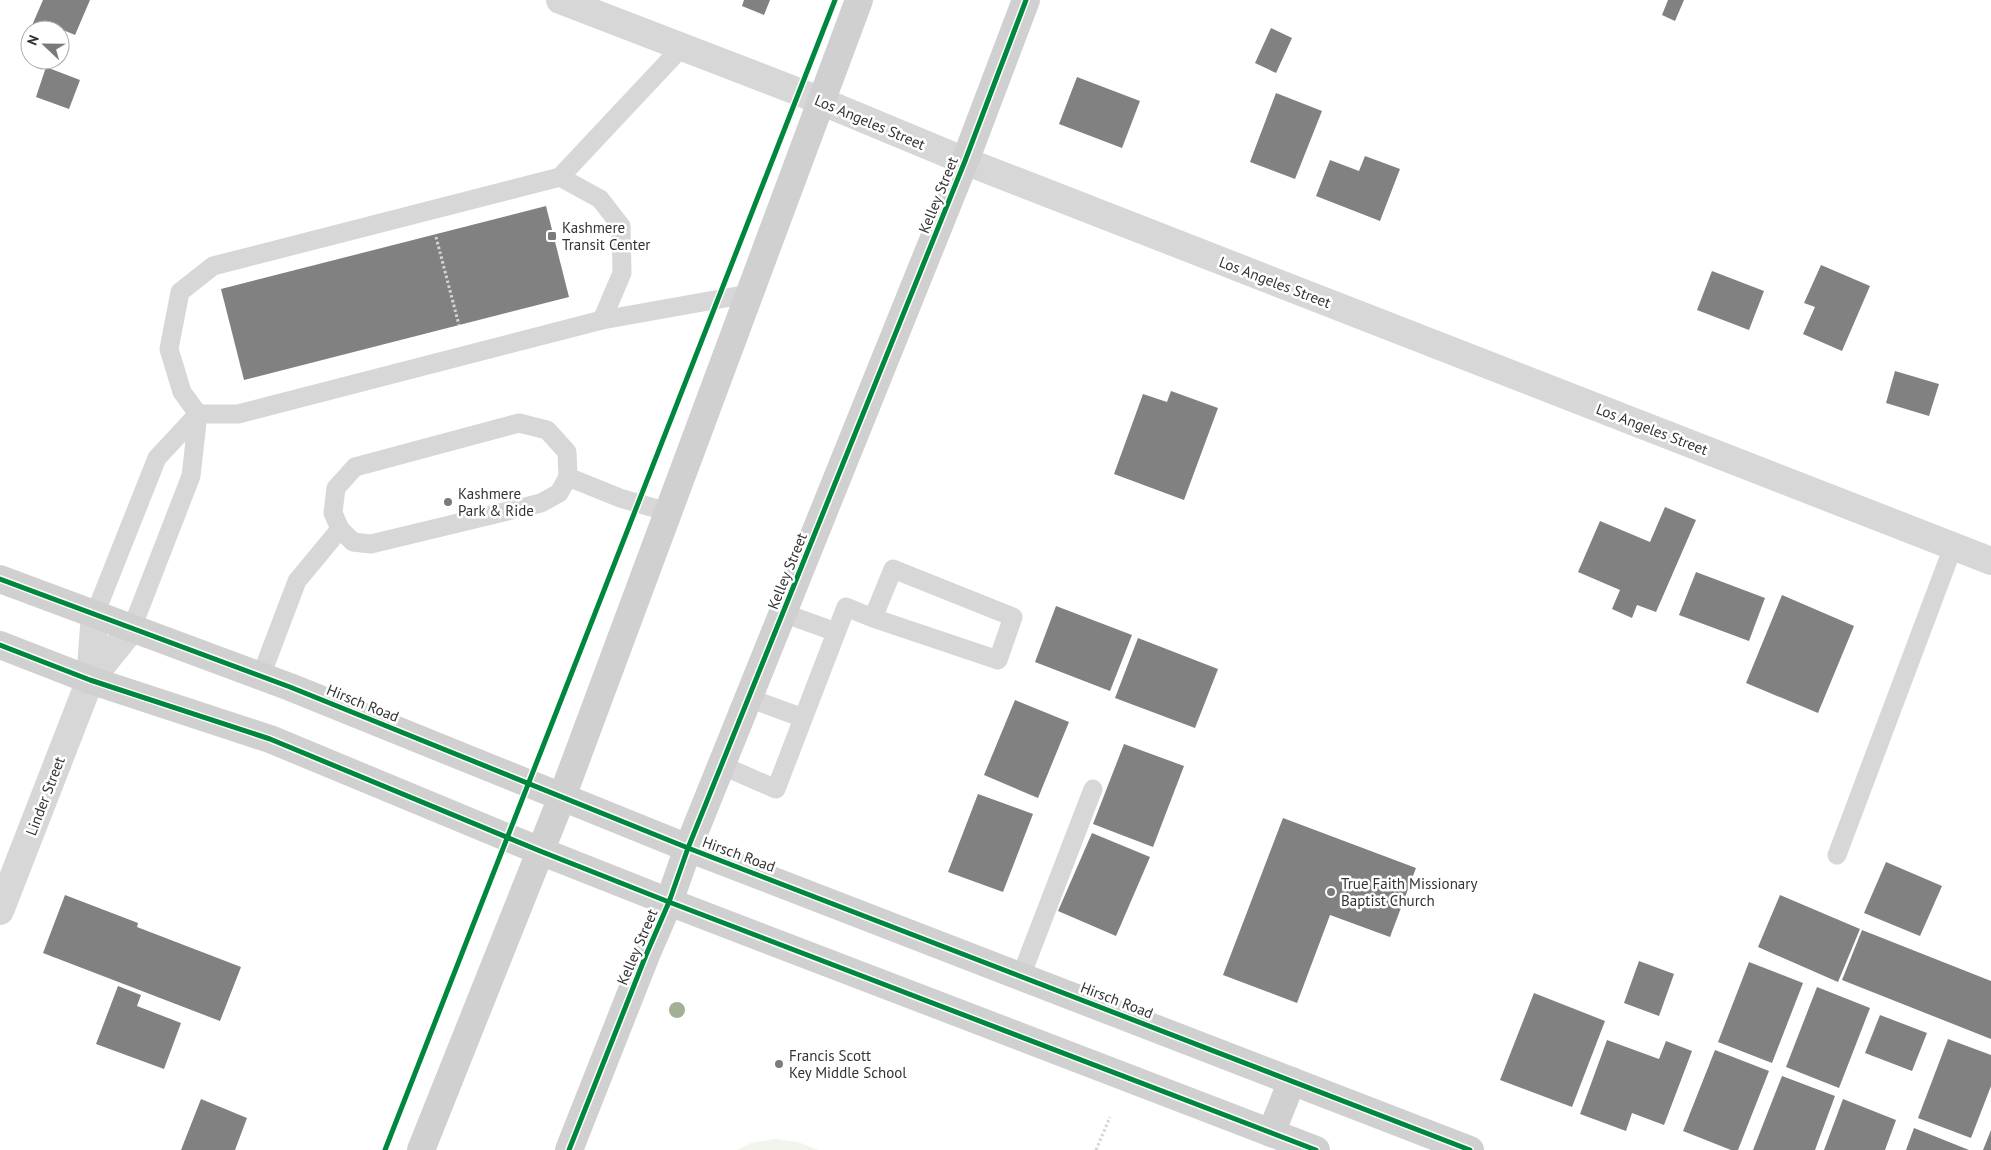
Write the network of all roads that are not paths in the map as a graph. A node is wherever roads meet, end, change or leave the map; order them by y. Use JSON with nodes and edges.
{"nodes":[{"id":1,"x":560,"y":0,"type":"edge"},
{"id":2,"x":859,"y":0,"type":"edge"},
{"id":3,"x":1026,"y":0,"type":"edge"},
{"id":4,"x":682,"y":47,"type":"junction"},
{"id":5,"x":821,"y":101,"type":"junction"},
{"id":6,"x":965,"y":161,"type":"junction"},
{"id":7,"x":560,"y":177,"type":"junction"},
{"id":8,"x":748,"y":294,"type":"junction"},
{"id":9,"x":602,"y":320,"type":"junction"},
{"id":10,"x":198,"y":414,"type":"junction"},
{"id":11,"x":568,"y":476,"type":"junction"},
{"id":12,"x":668,"y":512,"type":"junction"},
{"id":13,"x":340,"y":529,"type":"junction"},
{"id":14,"x":1953,"y":547,"type":"junction"},
{"id":15,"x":1991,"y":561,"type":"edge"},
{"id":16,"x":0,"y":579,"type":"edge"},
{"id":17,"x":783,"y":613,"type":"junction"},
{"id":18,"x":95,"y":614,"type":"junction"},
{"id":19,"x":874,"y":618,"type":"junction"},
{"id":20,"x":132,"y":628,"type":"junction"},
{"id":21,"x":836,"y":632,"type":"junction"},
{"id":22,"x":0,"y":645,"type":"edge"},
{"id":23,"x":261,"y":676,"type":"junction"},
{"id":24,"x":90,"y":680,"type":"junction"},
{"id":25,"x":749,"y":698,"type":"junction"},
{"id":26,"x":803,"y":718,"type":"junction"},
{"id":27,"x":722,"y":766,"type":"junction"},
{"id":28,"x":1093,"y":789,"type":"dead end"},
{"id":29,"x":562,"y":797,"type":"junction"},
{"id":30,"x":688,"y":848,"type":"junction"},
{"id":31,"x":540,"y":851,"type":"junction"},
{"id":32,"x":1837,"y":855,"type":"dead end"},
{"id":33,"x":669,"y":902,"type":"junction"},
{"id":34,"x":0,"y":911,"type":"edge"},
{"id":35,"x":1021,"y":976,"type":"junction"},
{"id":36,"x":1292,"y":1081,"type":"junction"},
{"id":37,"x":1271,"y":1133,"type":"junction"},
{"id":38,"x":421,"y":1150,"type":"edge"},
{"id":39,"x":569,"y":1150,"type":"edge"},
{"id":40,"x":1316,"y":1150,"type":"edge"},
{"id":41,"x":1470,"y":1150,"type":"edge"}],
"edges":[{"from":1,"to":4,"type":"street","name":"Los Angeles Street"},
{"from":2,"to":5,"type":"main road"},
{"from":3,"to":6,"type":"main road","name":"Kelley Street"},
{"from":4,"to":5,"type":"street","name":"Los Angeles Street"},
{"from":4,"to":7,"type":"lane"},
{"from":5,"to":6,"type":"street","name":"Los Angeles Street"},
{"from":5,"to":8,"type":"main road"},
{"from":6,"to":14,"type":"street","name":"Los Angeles Street"},
{"from":6,"to":17,"type":"main road","name":"Kelley Street"},
{"from":7,"to":9,"type":"lane"},
{"from":7,"to":10,"type":"lane"},
{"from":8,"to":9,"type":"lane"},
{"from":8,"to":12,"type":"main road"},
{"from":9,"to":10,"type":"lane"},
{"from":10,"to":18,"type":"lane"},
{"from":10,"to":20,"type":"lane"},
{"from":11,"to":12,"type":"lane"},
{"from":11,"to":13,"type":"lane"},
{"from":11,"to":13,"type":"lane"},
{"from":12,"to":29,"type":"main road"},
{"from":13,"to":23,"type":"lane"},
{"from":14,"to":15,"type":"street","name":"Los Angeles Street"},
{"from":14,"to":32,"type":"lane"},
{"from":16,"to":18,"type":"main road","name":"Hirsch Road"},
{"from":17,"to":21,"type":"lane"},
{"from":17,"to":25,"type":"main road","name":"Kelley Street"},
{"from":18,"to":20,"type":"main road","name":"Hirsch Road"},
{"from":18,"to":24,"type":"street","name":"Linder Street"},
{"from":19,"to":19,"type":"lane"},
{"from":19,"to":21,"type":"lane"},
{"from":20,"to":23,"type":"main road","name":"Hirsch Road"},
{"from":20,"to":24,"type":"street","name":"Linder Street"},
{"from":21,"to":26,"type":"lane"},
{"from":22,"to":24,"type":"main road"},
{"from":23,"to":29,"type":"main road","name":"Hirsch Road"},
{"from":24,"to":31,"type":"main road"},
{"from":24,"to":34,"type":"street","name":"Linder Street"},
{"from":25,"to":26,"type":"lane"},
{"from":25,"to":27,"type":"main road","name":"Kelley Street"},
{"from":26,"to":27,"type":"lane"},
{"from":27,"to":30,"type":"main road","name":"Kelley Street"},
{"from":28,"to":35,"type":"lane"},
{"from":29,"to":30,"type":"main road","name":"Hirsch Road"},
{"from":29,"to":31,"type":"main road"},
{"from":30,"to":33,"type":"main road","name":"Kelley Street"},
{"from":30,"to":35,"type":"main road","name":"Hirsch Road"},
{"from":31,"to":33,"type":"main road"},
{"from":31,"to":38,"type":"main road"},
{"from":33,"to":37,"type":"main road"},
{"from":33,"to":39,"type":"main road","name":"Kelley Street"},
{"from":35,"to":36,"type":"main road","name":"Hirsch Road"},
{"from":36,"to":37,"type":"main road"},
{"from":36,"to":41,"type":"main road","name":"Hirsch Road"},
{"from":37,"to":40,"type":"main road"}]}
